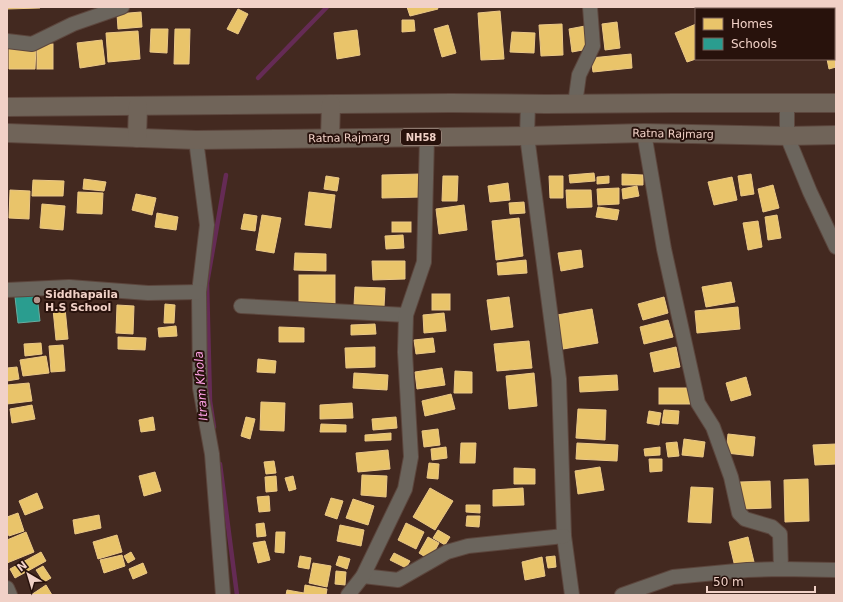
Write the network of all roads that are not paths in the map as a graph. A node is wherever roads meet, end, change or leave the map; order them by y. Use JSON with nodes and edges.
{"nodes":[{"id":1,"x":122,"y":7,"type":"edge"},
{"id":2,"x":590,"y":7,"type":"edge"},
{"id":3,"x":7,"y":40,"type":"edge"},
{"id":4,"x":331,"y":104,"type":"junction"},
{"id":5,"x":528,"y":104,"type":"junction"},
{"id":6,"x":575,"y":104,"type":"junction"},
{"id":7,"x":787,"y":104,"type":"junction"},
{"id":8,"x":836,"y":104,"type":"edge"},
{"id":9,"x":138,"y":106,"type":"junction"},
{"id":10,"x":7,"y":107,"type":"edge"},
{"id":11,"x":7,"y":133,"type":"edge"},
{"id":12,"x":644,"y":133,"type":"junction"},
{"id":13,"x":836,"y":135,"type":"edge"},
{"id":14,"x":526,"y":136,"type":"junction"},
{"id":15,"x":786,"y":136,"type":"junction"},
{"id":16,"x":427,"y":137,"type":"junction"},
{"id":17,"x":137,"y":138,"type":"junction"},
{"id":18,"x":330,"y":138,"type":"junction"},
{"id":19,"x":196,"y":140,"type":"junction"},
{"id":20,"x":836,"y":247,"type":"edge"},
{"id":21,"x":7,"y":290,"type":"edge"},
{"id":22,"x":199,"y":292,"type":"junction"},
{"id":23,"x":241,"y":306,"type":"dead end"},
{"id":24,"x":406,"y":315,"type":"junction"},
{"id":25,"x":564,"y":536,"type":"junction"},
{"id":26,"x":781,"y":569,"type":"junction"},
{"id":27,"x":836,"y":570,"type":"edge"},
{"id":28,"x":363,"y":576,"type":"junction"},
{"id":29,"x":7,"y":588,"type":"edge"},
{"id":30,"x":10,"y":595,"type":"edge"},
{"id":31,"x":223,"y":595,"type":"edge"},
{"id":32,"x":348,"y":595,"type":"edge"},
{"id":33,"x":572,"y":595,"type":"edge"},
{"id":34,"x":622,"y":595,"type":"edge"}],
"edges":[{"from":1,"to":3,"type":"street"},
{"from":2,"to":6,"type":"street"},
{"from":4,"to":5,"type":"main road"},
{"from":4,"to":9,"type":"main road"},
{"from":4,"to":18,"type":"main road"},
{"from":5,"to":6,"type":"main road"},
{"from":5,"to":14,"type":"street"},
{"from":6,"to":7,"type":"main road"},
{"from":7,"to":8,"type":"main road"},
{"from":7,"to":15,"type":"street"},
{"from":9,"to":10,"type":"main road"},
{"from":9,"to":17,"type":"main road"},
{"from":11,"to":17,"type":"main road","name":"Ratna Rajmarg","number":"NH58"},
{"from":12,"to":14,"type":"main road","name":"Ratna Rajmarg","number":"NH58"},
{"from":12,"to":15,"type":"main road","name":"Ratna Rajmarg","number":"NH58"},
{"from":12,"to":26,"type":"street"},
{"from":13,"to":15,"type":"main road","name":"Ratna Rajmarg","number":"NH58"},
{"from":14,"to":16,"type":"main road","name":"Ratna Rajmarg","number":"NH58"},
{"from":14,"to":25,"type":"street"},
{"from":15,"to":20,"type":"street"},
{"from":16,"to":18,"type":"main road","name":"Ratna Rajmarg","number":"NH58"},
{"from":16,"to":24,"type":"street"},
{"from":17,"to":19,"type":"main road","name":"Ratna Rajmarg","number":"NH58"},
{"from":18,"to":19,"type":"main road","name":"Ratna Rajmarg","number":"NH58"},
{"from":19,"to":22,"type":"street"},
{"from":21,"to":22,"type":"street"},
{"from":22,"to":31,"type":"street"},
{"from":23,"to":24,"type":"street"},
{"from":24,"to":28,"type":"street"},
{"from":25,"to":28,"type":"street"},
{"from":25,"to":33,"type":"street"},
{"from":26,"to":27,"type":"street"},
{"from":26,"to":34,"type":"street"},
{"from":28,"to":32,"type":"street"},
{"from":29,"to":30,"type":"street"}]}
